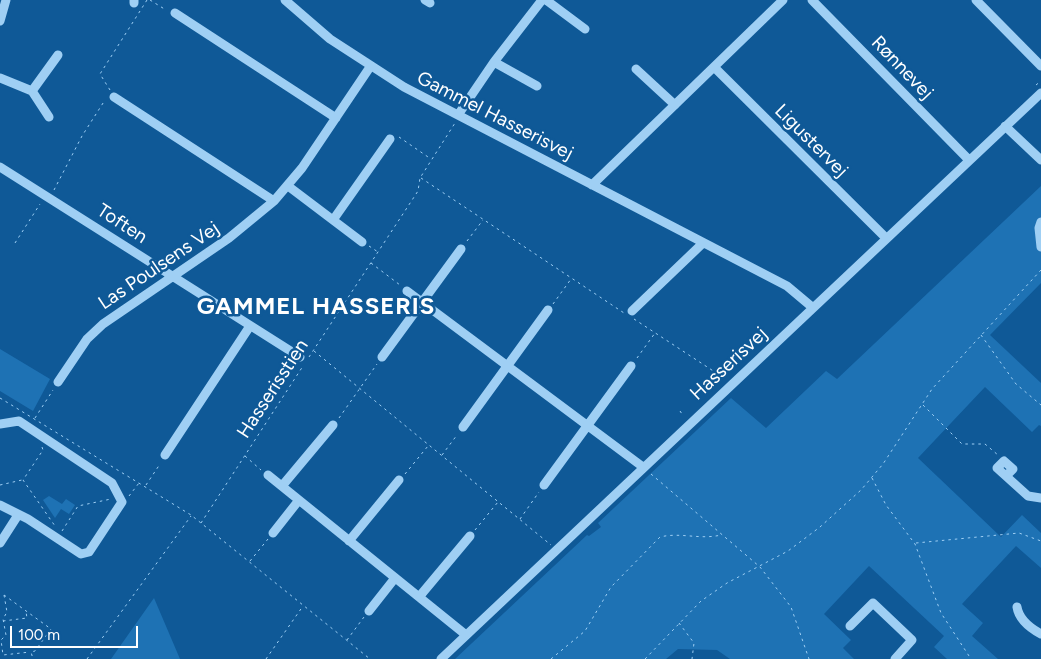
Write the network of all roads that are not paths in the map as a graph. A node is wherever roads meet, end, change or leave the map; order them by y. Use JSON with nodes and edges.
{"nodes":[{"id":1,"x":6,"y":0,"type":"edge"},
{"id":2,"x":285,"y":0,"type":"edge"},
{"id":3,"x":542,"y":0,"type":"edge"},
{"id":4,"x":546,"y":0,"type":"edge"},
{"id":5,"x":783,"y":0,"type":"edge"},
{"id":6,"x":812,"y":0,"type":"edge"},
{"id":7,"x":976,"y":0,"type":"edge"},
{"id":8,"x":175,"y":13,"type":"road end"},
{"id":9,"x":0,"y":21,"type":"edge"},
{"id":10,"x":585,"y":29,"type":"dead end"},
{"id":11,"x":58,"y":56,"type":"dead end"},
{"id":12,"x":494,"y":62,"type":"junction"},
{"id":13,"x":1041,"y":66,"type":"edge"},
{"id":14,"x":370,"y":67,"type":"junction"},
{"id":15,"x":714,"y":67,"type":"junction"},
{"id":16,"x":636,"y":69,"type":"dead end"},
{"id":17,"x":0,"y":78,"type":"edge"},
{"id":18,"x":537,"y":86,"type":"dead end"},
{"id":19,"x":32,"y":91,"type":"junction"},
{"id":20,"x":1041,"y":93,"type":"edge"},
{"id":21,"x":110,"y":98,"type":"road end"},
{"id":22,"x":675,"y":105,"type":"junction"},
{"id":23,"x":458,"y":115,"type":"junction"},
{"id":24,"x":49,"y":117,"type":"dead end"},
{"id":25,"x":336,"y":118,"type":"junction"},
{"id":26,"x":1005,"y":126,"type":"junction"},
{"id":27,"x":390,"y":139,"type":"road end"},
{"id":28,"x":969,"y":160,"type":"junction"},
{"id":29,"x":1041,"y":160,"type":"edge"},
{"id":30,"x":0,"y":167,"type":"edge"},
{"id":31,"x":592,"y":185,"type":"junction"},
{"id":32,"x":288,"y":186,"type":"junction"},
{"id":33,"x":274,"y":201,"type":"junction"},
{"id":34,"x":333,"y":220,"type":"junction"},
{"id":35,"x":1041,"y":222,"type":"edge"},
{"id":36,"x":886,"y":238,"type":"junction"},
{"id":37,"x":362,"y":242,"type":"road end"},
{"id":38,"x":703,"y":243,"type":"junction"},
{"id":39,"x":1041,"y":247,"type":"edge"},
{"id":40,"x":462,"y":249,"type":"road end"},
{"id":41,"x":173,"y":276,"type":"junction"},
{"id":42,"x":407,"y":291,"type":"road end"},
{"id":43,"x":422,"y":302,"type":"junction"},
{"id":44,"x":812,"y":307,"type":"junction"},
{"id":45,"x":548,"y":310,"type":"road end"},
{"id":46,"x":632,"y":311,"type":"dead end"},
{"id":47,"x":250,"y":326,"type":"junction"},
{"id":48,"x":300,"y":357,"type":"dead end"},
{"id":49,"x":382,"y":357,"type":"road end"},
{"id":50,"x":508,"y":366,"type":"junction"},
{"id":51,"x":631,"y":366,"type":"road end"},
{"id":52,"x":58,"y":382,"type":"road end"},
{"id":53,"x":0,"y":424,"type":"edge"},
{"id":54,"x":588,"y":424,"type":"junction"},
{"id":55,"x":333,"y":426,"type":"road end"},
{"id":56,"x":463,"y":428,"type":"road end"},
{"id":57,"x":166,"y":455,"type":"road end"},
{"id":58,"x":1004,"y":461,"type":"road end"},
{"id":59,"x":646,"y":470,"type":"junction"},
{"id":60,"x":268,"y":475,"type":"road end"},
{"id":61,"x":400,"y":480,"type":"road end"},
{"id":62,"x":544,"y":485,"type":"road end"},
{"id":63,"x":282,"y":486,"type":"junction"},
{"id":64,"x":1041,"y":498,"type":"edge"},
{"id":65,"x":299,"y":500,"type":"junction"},
{"id":66,"x":0,"y":505,"type":"edge"},
{"id":67,"x":18,"y":515,"type":"junction"},
{"id":68,"x":273,"y":533,"type":"road end"},
{"id":69,"x":470,"y":536,"type":"road end"},
{"id":70,"x":350,"y":541,"type":"junction"},
{"id":71,"x":0,"y":543,"type":"edge"},
{"id":72,"x":395,"y":578,"type":"junction"},
{"id":73,"x":419,"y":597,"type":"junction"},
{"id":74,"x":1017,"y":607,"type":"dead end"},
{"id":75,"x":369,"y":612,"type":"road end"},
{"id":76,"x":850,"y":626,"type":"dead end"},
{"id":77,"x":1041,"y":634,"type":"edge"},
{"id":78,"x":466,"y":635,"type":"junction"},
{"id":79,"x":441,"y":659,"type":"edge"},
{"id":80,"x":895,"y":659,"type":"edge"}],
"edges":[{"from":1,"to":9,"type":"street"},
{"from":2,"to":14,"type":"street","name":"Gammel Hasserisvej"},
{"from":3,"to":12,"type":"street"},
{"from":4,"to":10,"type":"street"},
{"from":5,"to":15,"type":"street"},
{"from":6,"to":28,"type":"street","name":"Rønnevej"},
{"from":7,"to":13,"type":"street"},
{"from":8,"to":25,"type":"street"},
{"from":11,"to":19,"type":"street"},
{"from":12,"to":18,"type":"street"},
{"from":12,"to":23,"type":"street"},
{"from":14,"to":23,"type":"street","name":"Gammel Hasserisvej"},
{"from":14,"to":25,"type":"street","name":"Las Poulsens Vej"},
{"from":15,"to":22,"type":"street"},
{"from":15,"to":36,"type":"street","name":"Ligustervej"},
{"from":16,"to":22,"type":"street"},
{"from":17,"to":19,"type":"street"},
{"from":19,"to":24,"type":"street"},
{"from":20,"to":26,"type":"street","name":"Hasserisvej"},
{"from":21,"to":33,"type":"street"},
{"from":22,"to":31,"type":"street"},
{"from":23,"to":31,"type":"street","name":"Gammel Hasserisvej"},
{"from":25,"to":32,"type":"street","name":"Las Poulsens Vej"},
{"from":26,"to":28,"type":"street","name":"Hasserisvej"},
{"from":26,"to":29,"type":"street"},
{"from":27,"to":34,"type":"street"},
{"from":28,"to":36,"type":"street","name":"Hasserisvej"},
{"from":30,"to":41,"type":"street","name":"Toften"},
{"from":31,"to":38,"type":"street","name":"Gammel Hasserisvej"},
{"from":32,"to":33,"type":"street","name":"Las Poulsens Vej"},
{"from":32,"to":34,"type":"street"},
{"from":33,"to":41,"type":"street","name":"Las Poulsens Vej"},
{"from":34,"to":37,"type":"street"},
{"from":35,"to":39,"type":"street"},
{"from":36,"to":44,"type":"street","name":"Hasserisvej"},
{"from":38,"to":44,"type":"street","name":"Gammel Hasserisvej"},
{"from":38,"to":46,"type":"street"},
{"from":40,"to":43,"type":"street"},
{"from":41,"to":47,"type":"street","name":"Toften"},
{"from":41,"to":52,"type":"street","name":"Las Poulsens Vej"},
{"from":42,"to":43,"type":"street"},
{"from":43,"to":49,"type":"street"},
{"from":43,"to":50,"type":"street"},
{"from":44,"to":59,"type":"street","name":"Hasserisvej"},
{"from":45,"to":50,"type":"street"},
{"from":47,"to":48,"type":"street","name":"Toften"},
{"from":47,"to":57,"type":"street"},
{"from":50,"to":54,"type":"street"},
{"from":50,"to":56,"type":"street"},
{"from":51,"to":54,"type":"street"},
{"from":53,"to":67,"type":"street"},
{"from":54,"to":59,"type":"street"},
{"from":54,"to":62,"type":"street"},
{"from":55,"to":63,"type":"street"},
{"from":58,"to":64,"type":"street"},
{"from":59,"to":78,"type":"street","name":"Hasserisvej"},
{"from":60,"to":63,"type":"street"},
{"from":61,"to":70,"type":"street"},
{"from":63,"to":65,"type":"street"},
{"from":65,"to":68,"type":"street"},
{"from":65,"to":70,"type":"street"},
{"from":66,"to":67,"type":"street"},
{"from":67,"to":71,"type":"street"},
{"from":69,"to":73,"type":"street"},
{"from":70,"to":72,"type":"street"},
{"from":72,"to":73,"type":"street"},
{"from":72,"to":75,"type":"street"},
{"from":73,"to":78,"type":"street"},
{"from":74,"to":77,"type":"street"},
{"from":76,"to":80,"type":"street"},
{"from":78,"to":79,"type":"street","name":"Hasserisvej"}]}
